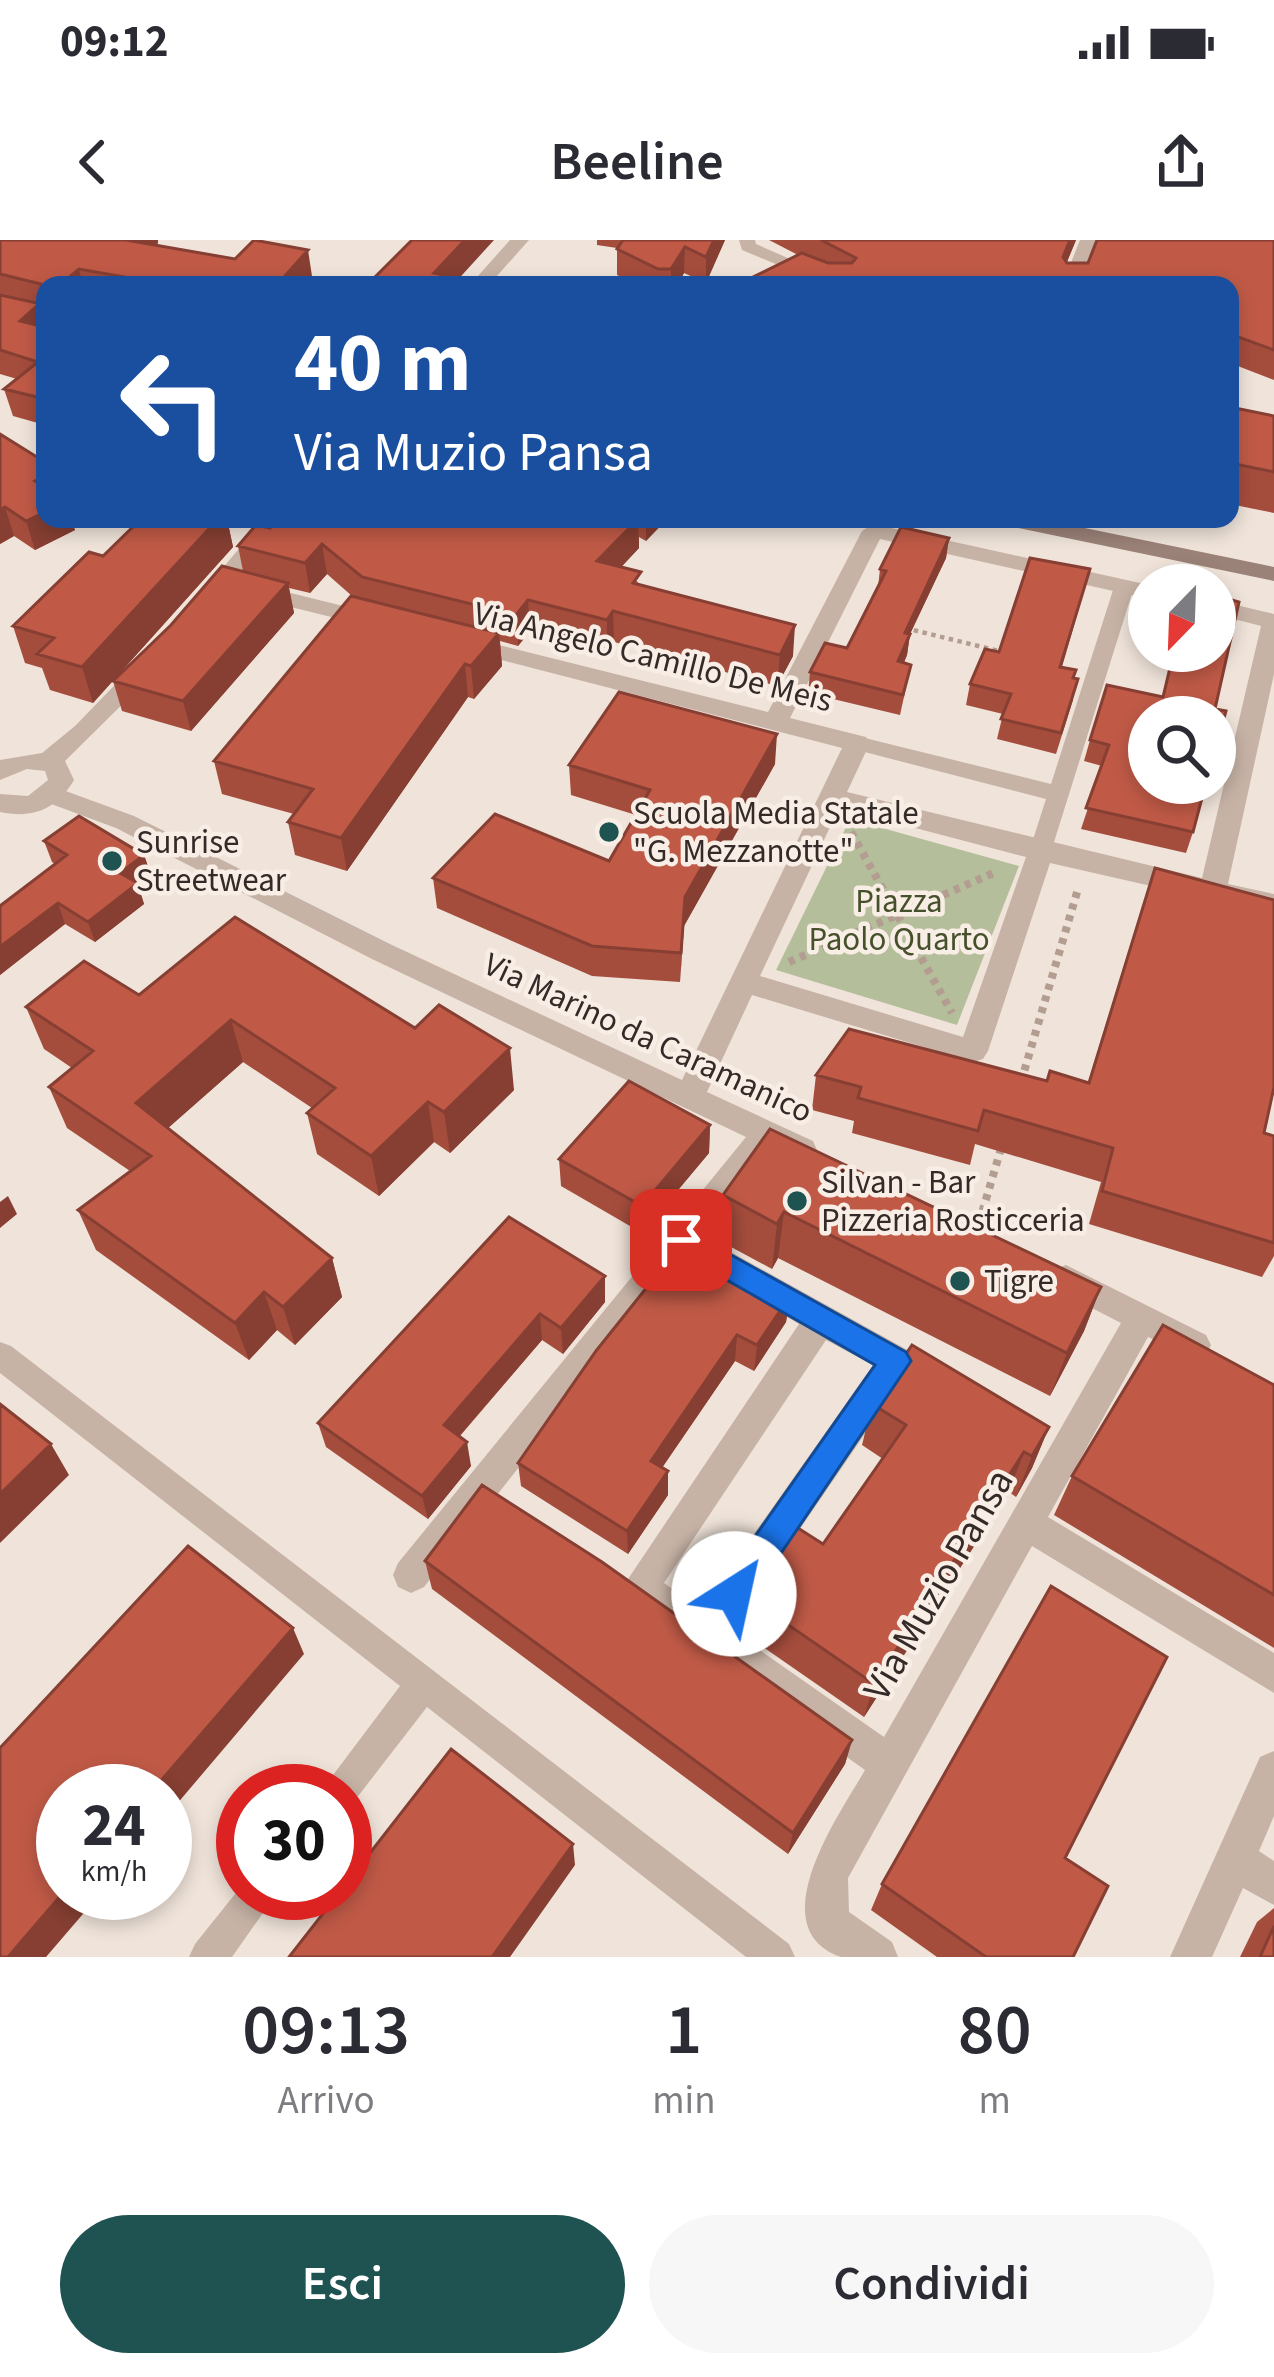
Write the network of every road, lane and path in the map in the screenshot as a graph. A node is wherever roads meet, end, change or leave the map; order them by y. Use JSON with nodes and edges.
{"nodes":[{"id":1,"x":520,"y":240,"type":"edge"},
{"id":2,"x":747,"y":240,"type":"edge"},
{"id":3,"x":1089,"y":240,"type":"edge"},
{"id":4,"x":486,"y":276,"type":"edge"},
{"id":5,"x":819,"y":276,"type":"edge"},
{"id":6,"x":1075,"y":276,"type":"edge"},
{"id":7,"x":269,"y":528,"type":"edge"},
{"id":8,"x":1052,"y":528,"type":"edge"},
{"id":9,"x":1274,"y":574,"type":"edge"},
{"id":10,"x":223,"y":583,"type":"junction"},
{"id":11,"x":1124,"y":587,"type":"junction"},
{"id":12,"x":1128,"y":588,"type":"edge"},
{"id":13,"x":1236,"y":612,"type":"edge"},
{"id":14,"x":192,"y":618,"type":"edge"},
{"id":15,"x":1274,"y":621,"type":"edge"},
{"id":16,"x":898,"y":627,"type":"edge"},
{"id":17,"x":160,"y":652,"type":"edge"},
{"id":18,"x":1008,"y":653,"type":"edge"},
{"id":19,"x":776,"y":722,"type":"junction"},
{"id":20,"x":857,"y":743,"type":"junction"},
{"id":21,"x":46,"y":762,"type":"junction"},
{"id":22,"x":2,"y":768,"type":"edge"},
{"id":23,"x":1058,"y":794,"type":"junction"},
{"id":24,"x":52,"y":795,"type":"junction"},
{"id":25,"x":831,"y":797,"type":"junction"},
{"id":26,"x":4,"y":809,"type":"edge"},
{"id":27,"x":1041,"y":852,"type":"junction"},
{"id":28,"x":1086,"y":861,"type":"junction"},
{"id":29,"x":1213,"y":889,"type":"junction"},
{"id":30,"x":1274,"y":904,"type":"edge"},
{"id":31,"x":897,"y":915,"type":"junction"},
{"id":32,"x":743,"y":982,"type":"junction"},
{"id":33,"x":973,"y":1051,"type":"junction"},
{"id":34,"x":689,"y":1097,"type":"junction"},
{"id":35,"x":1015,"y":1102,"type":"edge"},
{"id":36,"x":1008,"y":1124,"type":"edge"},
{"id":37,"x":766,"y":1134,"type":"junction"},
{"id":38,"x":829,"y":1163,"type":"edge"},
{"id":39,"x":976,"y":1233,"type":"edge"},
{"id":40,"x":681,"y":1240,"type":"junction"},
{"id":41,"x":1038,"y":1265,"type":"edge"},
{"id":42,"x":1141,"y":1318,"type":"junction"},
{"id":43,"x":821,"y":1320,"type":"junction"},
{"id":44,"x":0,"y":1355,"type":"edge"},
{"id":45,"x":1217,"y":1357,"type":"edge"},
{"id":46,"x":896,"y":1361,"type":"junction"},
{"id":47,"x":934,"y":1382,"type":"edge"},
{"id":48,"x":1029,"y":1434,"type":"edge"},
{"id":49,"x":1068,"y":1454,"type":"junction"},
{"id":50,"x":1028,"y":1525,"type":"junction"},
{"id":51,"x":601,"y":1563,"type":"edge"},
{"id":52,"x":411,"y":1575,"type":"dead end"},
{"id":53,"x":640,"y":1588,"type":"junction"},
{"id":54,"x":707,"y":1633,"type":"junction"},
{"id":55,"x":1274,"y":1674,"type":"edge"},
{"id":56,"x":422,"y":1685,"type":"junction"},
{"id":57,"x":887,"y":1762,"type":"junction"},
{"id":58,"x":360,"y":1764,"type":"edge"},
{"id":59,"x":1274,"y":1771,"type":"edge"},
{"id":60,"x":1236,"y":1860,"type":"junction"},
{"id":61,"x":1274,"y":1886,"type":"edge"},
{"id":62,"x":237,"y":1920,"type":"edge"},
{"id":63,"x":208,"y":1957,"type":"edge"},
{"id":64,"x":776,"y":1957,"type":"edge"},
{"id":65,"x":877,"y":1957,"type":"edge"},
{"id":66,"x":1190,"y":1957,"type":"edge"}],
"edges":[{"from":1,"to":4,"type":"street"},
{"from":2,"to":5,"type":"lane"},
{"from":3,"to":6,"type":"street"},
{"from":7,"to":10,"type":"street"},
{"from":8,"to":9,"type":"main road"},
{"from":10,"to":14,"type":"street"},
{"from":10,"to":19,"type":"street","name":"Via Angelo Camillo De Meis"},
{"from":11,"to":12,"type":"street"},
{"from":11,"to":19,"type":"street"},
{"from":11,"to":23,"type":"lane"},
{"from":13,"to":15,"type":"street"},
{"from":15,"to":29,"type":"street"},
{"from":16,"to":18,"type":"path"},
{"from":17,"to":21,"type":"street"},
{"from":19,"to":20,"type":"street","name":"Via Angelo Camillo De Meis"},
{"from":20,"to":23,"type":"lane"},
{"from":20,"to":25,"type":"street"},
{"from":21,"to":22,"type":"street"},
{"from":21,"to":24,"type":"street"},
{"from":23,"to":27,"type":"lane"},
{"from":24,"to":26,"type":"street"},
{"from":24,"to":34,"type":"street","name":"Via Marino da Caramanico"},
{"from":25,"to":27,"type":"street"},
{"from":25,"to":31,"type":"path"},
{"from":25,"to":32,"type":"street"},
{"from":27,"to":28,"type":"street"},
{"from":27,"to":31,"type":"path"},
{"from":27,"to":33,"type":"street"},
{"from":28,"to":29,"type":"street"},
{"from":28,"to":35,"type":"path"},
{"from":29,"to":30,"type":"street"},
{"from":31,"to":32,"type":"path"},
{"from":31,"to":33,"type":"path"},
{"from":32,"to":33,"type":"street"},
{"from":32,"to":34,"type":"street"},
{"from":34,"to":37,"type":"street","name":"Via Marino da Caramanico"},
{"from":36,"to":39,"type":"path"},
{"from":37,"to":38,"type":"street","name":"Via Marino da Caramanico"},
{"from":37,"to":40,"type":"street"},
{"from":40,"to":43,"type":"street"},
{"from":40,"to":52,"type":"street"},
{"from":41,"to":42,"type":"street"},
{"from":42,"to":45,"type":"street"},
{"from":42,"to":49,"type":"street","name":"Via Muzio Pansa"},
{"from":43,"to":46,"type":"street"},
{"from":43,"to":53,"type":"street"},
{"from":44,"to":56,"type":"lane"},
{"from":46,"to":47,"type":"street"},
{"from":46,"to":54,"type":"street"},
{"from":48,"to":49,"type":"street","name":"Via Muzio Pansa"},
{"from":49,"to":50,"type":"street","name":"Via Muzio Pansa"},
{"from":50,"to":55,"type":"street"},
{"from":50,"to":57,"type":"street","name":"Via Muzio Pansa"},
{"from":51,"to":53,"type":"street","name":"Via Muzio Pansa"},
{"from":53,"to":54,"type":"street","name":"Via Muzio Pansa"},
{"from":54,"to":57,"type":"street","name":"Via Muzio Pansa"},
{"from":56,"to":58,"type":"lane"},
{"from":56,"to":64,"type":"lane"},
{"from":57,"to":65,"type":"street","name":"Via Muzio Pansa"},
{"from":59,"to":60,"type":"street"},
{"from":60,"to":61,"type":"street"},
{"from":60,"to":66,"type":"street"},
{"from":62,"to":63,"type":"lane"}]}
